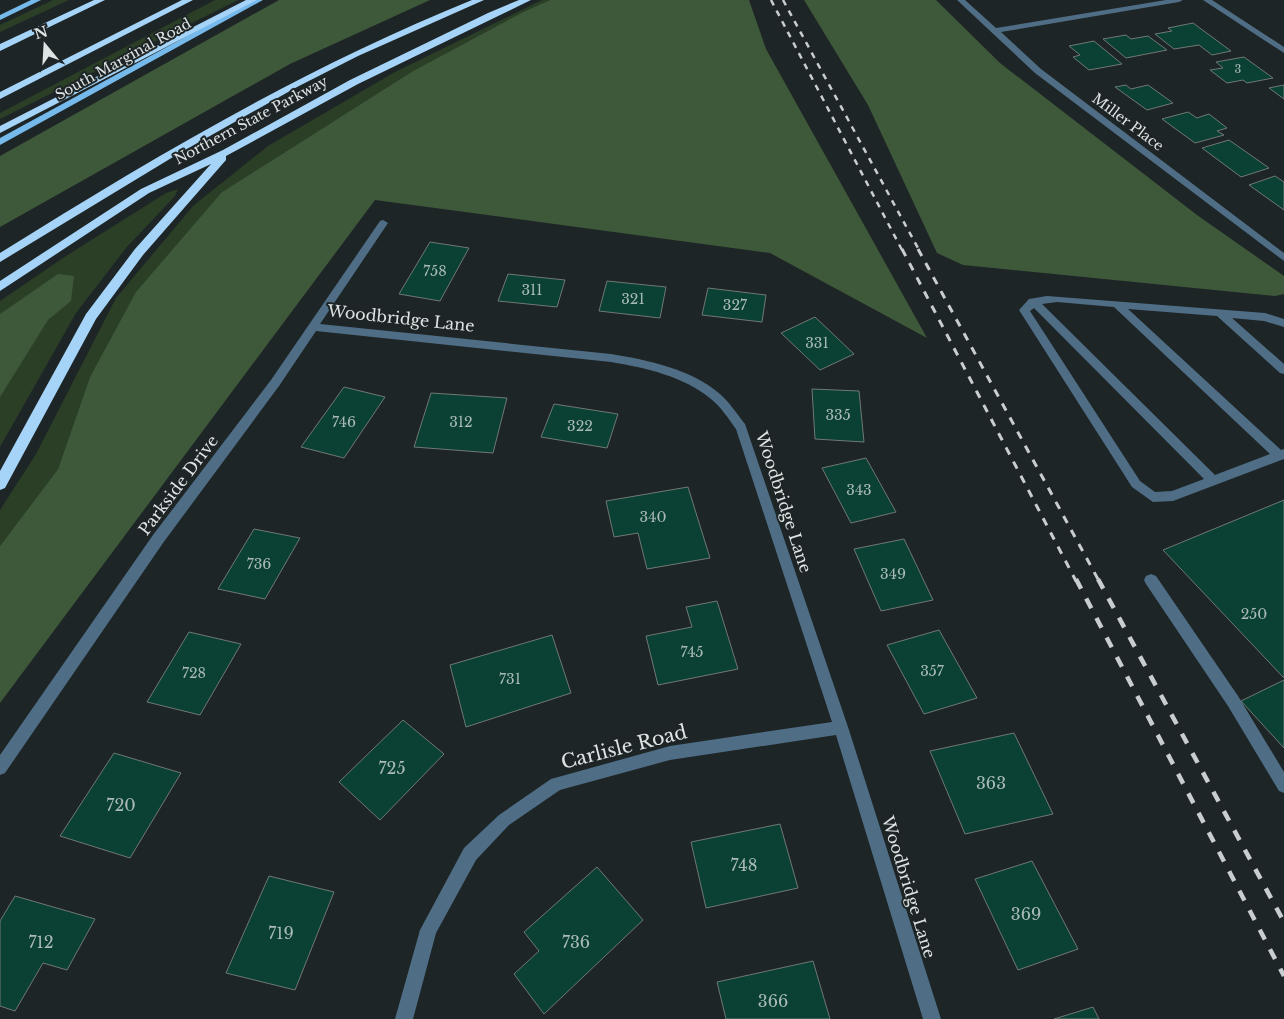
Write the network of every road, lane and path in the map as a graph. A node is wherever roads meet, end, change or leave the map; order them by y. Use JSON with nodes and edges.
{"nodes":[{"id":1,"x":37,"y":0,"type":"edge"},
{"id":2,"x":101,"y":0,"type":"edge"},
{"id":3,"x":189,"y":0,"type":"edge"},
{"id":4,"x":253,"y":0,"type":"edge"},
{"id":5,"x":259,"y":0,"type":"edge"},
{"id":6,"x":480,"y":0,"type":"edge"},
{"id":7,"x":527,"y":0,"type":"edge"},
{"id":8,"x":961,"y":0,"type":"edge"},
{"id":9,"x":1179,"y":0,"type":"edge"},
{"id":10,"x":1207,"y":0,"type":"edge"},
{"id":11,"x":0,"y":18,"type":"edge"},
{"id":12,"x":994,"y":31,"type":"junction"},
{"id":13,"x":0,"y":48,"type":"edge"},
{"id":14,"x":1284,"y":51,"type":"edge"},
{"id":15,"x":0,"y":96,"type":"edge"},
{"id":16,"x":0,"y":130,"type":"edge"},
{"id":17,"x":0,"y":142,"type":"edge"},
{"id":18,"x":227,"y":152,"type":"junction"},
{"id":19,"x":383,"y":223,"type":"dead end"},
{"id":20,"x":0,"y":258,"type":"edge"},
{"id":21,"x":1284,"y":258,"type":"edge"},
{"id":22,"x":0,"y":287,"type":"edge"},
{"id":23,"x":1033,"y":301,"type":"junction"},
{"id":24,"x":1117,"y":304,"type":"junction"},
{"id":25,"x":1220,"y":313,"type":"junction"},
{"id":26,"x":1284,"y":323,"type":"edge"},
{"id":27,"x":313,"y":327,"type":"junction"},
{"id":28,"x":1284,"y":370,"type":"edge"},
{"id":29,"x":1282,"y":455,"type":"edge"},
{"id":30,"x":1213,"y":481,"type":"junction"},
{"id":31,"x":0,"y":484,"type":"edge"},
{"id":32,"x":1151,"y":580,"type":"dead end"},
{"id":33,"x":841,"y":727,"type":"junction"},
{"id":34,"x":0,"y":768,"type":"edge"},
{"id":35,"x":1284,"y":786,"type":"edge"},
{"id":36,"x":404,"y":1019,"type":"edge"},
{"id":37,"x":932,"y":1019,"type":"edge"}],
"edges":[{"from":1,"to":11,"type":"main road"},
{"from":2,"to":13,"type":"highway"},
{"from":3,"to":15,"type":"highway"},
{"from":4,"to":16,"type":"highway"},
{"from":5,"to":17,"type":"main road","name":"South Marginal Road"},
{"from":6,"to":20,"type":"highway","name":"Northern State Parkway"},
{"from":7,"to":18,"type":"highway","name":"Northern State Parkway"},
{"from":8,"to":12,"type":"street","name":"Miller Place"},
{"from":9,"to":12,"type":"street"},
{"from":10,"to":14,"type":"street"},
{"from":12,"to":21,"type":"street","name":"Miller Place"},
{"from":18,"to":22,"type":"highway","name":"Northern State Parkway"},
{"from":18,"to":31,"type":"highway"},
{"from":19,"to":27,"type":"street","name":"Parkside Drive"},
{"from":23,"to":24,"type":"street"},
{"from":23,"to":30,"type":"street"},
{"from":23,"to":30,"type":"street"},
{"from":24,"to":25,"type":"street"},
{"from":24,"to":29,"type":"street"},
{"from":25,"to":26,"type":"street"},
{"from":25,"to":28,"type":"street"},
{"from":27,"to":33,"type":"street","name":"Woodbridge Lane"},
{"from":27,"to":34,"type":"street","name":"Parkside Drive"},
{"from":29,"to":30,"type":"street"},
{"from":32,"to":35,"type":"street"},
{"from":33,"to":36,"type":"street","name":"Carlisle Road"},
{"from":33,"to":37,"type":"street","name":"Woodbridge Lane"}]}
